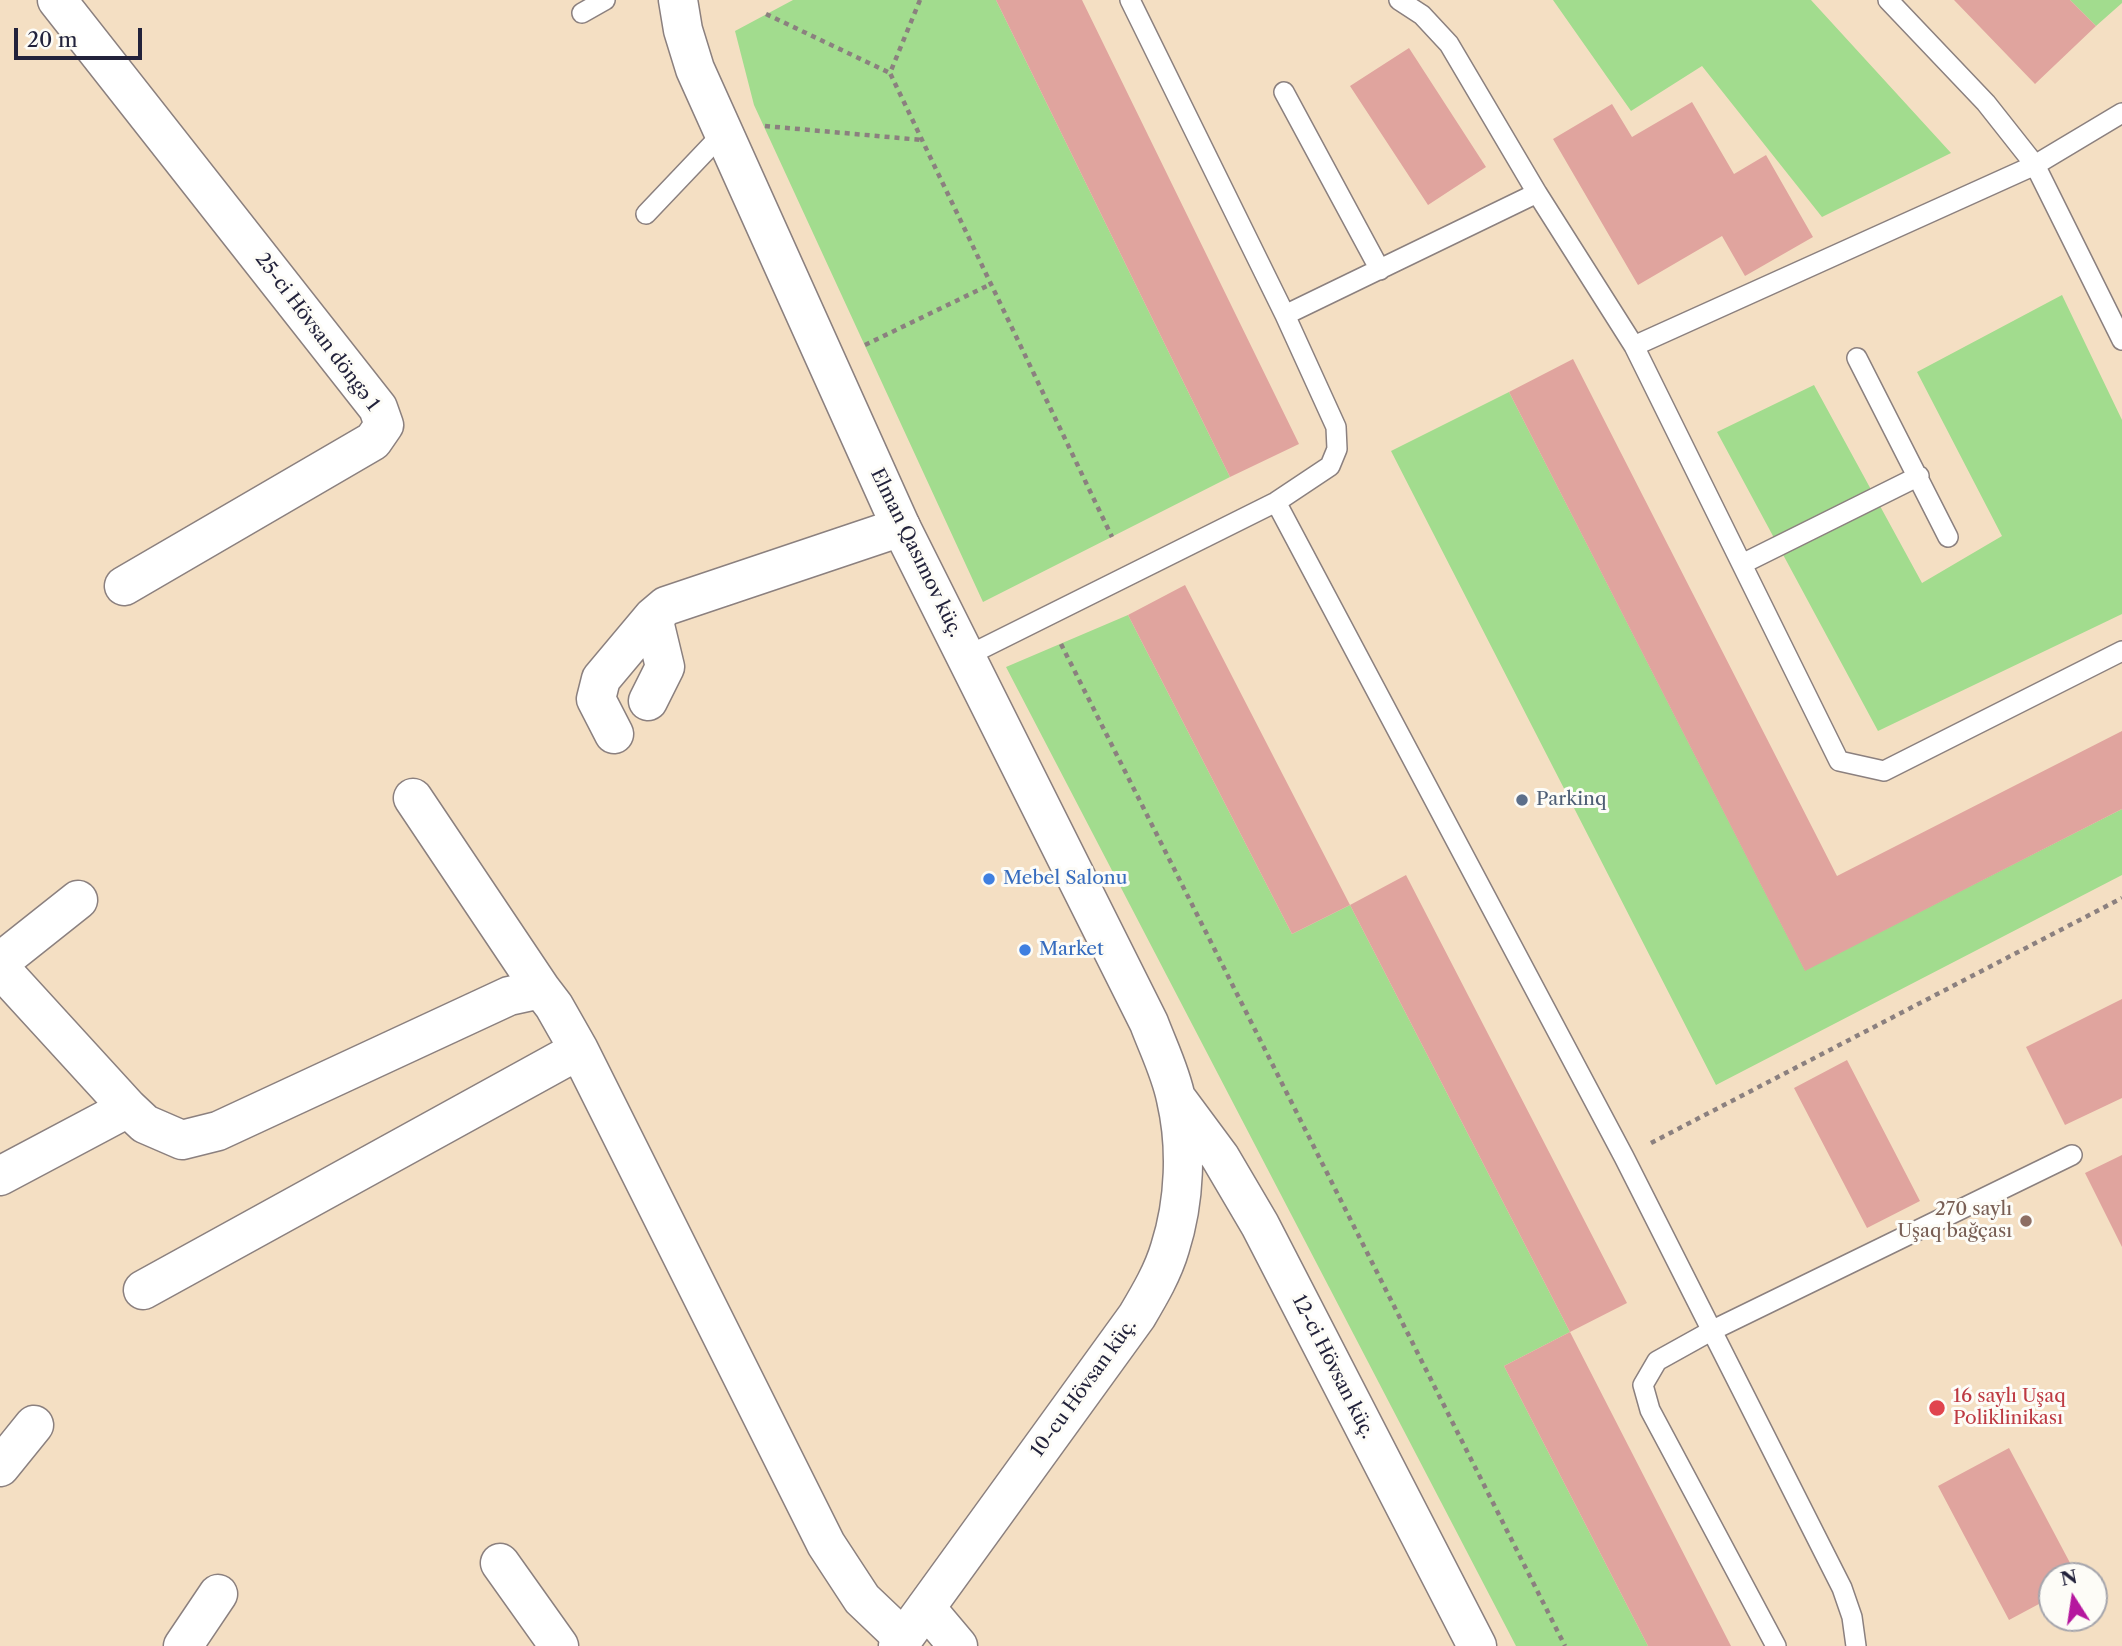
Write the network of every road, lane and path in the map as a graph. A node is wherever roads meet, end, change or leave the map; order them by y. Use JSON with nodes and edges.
{"nodes":[{"id":1,"x":57,"y":0,"type":"edge"},
{"id":2,"x":604,"y":0,"type":"edge"},
{"id":3,"x":678,"y":0,"type":"edge"},
{"id":4,"x":920,"y":0,"type":"edge"},
{"id":5,"x":1130,"y":0,"type":"edge"},
{"id":6,"x":1399,"y":0,"type":"edge"},
{"id":7,"x":1888,"y":0,"type":"edge"},
{"id":8,"x":582,"y":13,"type":"dead end"},
{"id":9,"x":766,"y":14,"type":"dead end"},
{"id":10,"x":890,"y":73,"type":"junction"},
{"id":11,"x":1284,"y":92,"type":"dead end"},
{"id":12,"x":2122,"y":113,"type":"edge"},
{"id":13,"x":764,"y":126,"type":"dead end"},
{"id":14,"x":723,"y":133,"type":"junction"},
{"id":15,"x":922,"y":140,"type":"junction"},
{"id":16,"x":2035,"y":165,"type":"junction"},
{"id":17,"x":1538,"y":193,"type":"junction"},
{"id":18,"x":646,"y":214,"type":"dead end"},
{"id":19,"x":1380,"y":270,"type":"junction"},
{"id":20,"x":991,"y":284,"type":"junction"},
{"id":21,"x":1285,"y":315,"type":"junction"},
{"id":22,"x":2122,"y":340,"type":"edge"},
{"id":23,"x":865,"y":345,"type":"dead end"},
{"id":24,"x":1634,"y":346,"type":"junction"},
{"id":25,"x":1857,"y":358,"type":"dead end"},
{"id":26,"x":1919,"y":476,"type":"junction"},
{"id":27,"x":1276,"y":502,"type":"junction"},
{"id":28,"x":901,"y":527,"type":"junction"},
{"id":29,"x":1112,"y":537,"type":"dead end"},
{"id":30,"x":1948,"y":537,"type":"dead end"},
{"id":31,"x":1742,"y":564,"type":"junction"},
{"id":32,"x":124,"y":586,"type":"dead end"},
{"id":33,"x":653,"y":617,"type":"junction"},
{"id":34,"x":1061,"y":643,"type":"dead end"},
{"id":35,"x":2122,"y":650,"type":"edge"},
{"id":36,"x":967,"y":656,"type":"junction"},
{"id":37,"x":648,"y":701,"type":"dead end"},
{"id":38,"x":614,"y":734,"type":"dead end"},
{"id":39,"x":413,"y":798,"type":"dead end"},
{"id":40,"x":2122,"y":898,"type":"edge"},
{"id":41,"x":78,"y":900,"type":"dead end"},
{"id":42,"x":0,"y":962,"type":"edge"},
{"id":43,"x":0,"y":968,"type":"edge"},
{"id":44,"x":541,"y":989,"type":"junction"},
{"id":45,"x":579,"y":1050,"type":"junction"},
{"id":46,"x":1176,"y":1097,"type":"junction"},
{"id":47,"x":128,"y":1108,"type":"junction"},
{"id":48,"x":2072,"y":1155,"type":"dead end"},
{"id":49,"x":1624,"y":1157,"type":"junction"},
{"id":50,"x":0,"y":1176,"type":"edge"},
{"id":51,"x":143,"y":1290,"type":"dead end"},
{"id":52,"x":1711,"y":1331,"type":"junction"},
{"id":53,"x":34,"y":1425,"type":"dead end"},
{"id":54,"x":0,"y":1467,"type":"edge"},
{"id":55,"x":500,"y":1563,"type":"dead end"},
{"id":56,"x":218,"y":1594,"type":"dead end"},
{"id":57,"x":926,"y":1608,"type":"junction"},
{"id":58,"x":900,"y":1642,"type":"edge"},
{"id":59,"x":183,"y":1646,"type":"edge"},
{"id":60,"x":559,"y":1646,"type":"edge"},
{"id":61,"x":958,"y":1646,"type":"edge"},
{"id":62,"x":1477,"y":1646,"type":"edge"},
{"id":63,"x":1565,"y":1646,"type":"edge"},
{"id":64,"x":1776,"y":1646,"type":"edge"},
{"id":65,"x":1856,"y":1646,"type":"edge"}],
"edges":[{"from":1,"to":32,"type":"street","name":"25-ci Hövsan döngə 1"},
{"from":2,"to":8,"type":"lane"},
{"from":3,"to":14,"type":"street","name":"Elman Qasımov küç."},
{"from":4,"to":10,"type":"path"},
{"from":5,"to":21,"type":"lane"},
{"from":6,"to":17,"type":"lane"},
{"from":7,"to":16,"type":"lane"},
{"from":9,"to":10,"type":"path"},
{"from":10,"to":15,"type":"path"},
{"from":11,"to":19,"type":"lane"},
{"from":12,"to":16,"type":"lane"},
{"from":13,"to":15,"type":"path"},
{"from":14,"to":18,"type":"lane"},
{"from":14,"to":28,"type":"street","name":"Elman Qasımov küç."},
{"from":15,"to":20,"type":"path"},
{"from":16,"to":22,"type":"lane"},
{"from":16,"to":24,"type":"lane"},
{"from":17,"to":19,"type":"lane"},
{"from":17,"to":24,"type":"lane"},
{"from":19,"to":21,"type":"lane"},
{"from":20,"to":23,"type":"path"},
{"from":20,"to":29,"type":"path"},
{"from":21,"to":27,"type":"lane"},
{"from":24,"to":31,"type":"lane"},
{"from":25,"to":26,"type":"lane"},
{"from":26,"to":30,"type":"lane"},
{"from":26,"to":31,"type":"lane"},
{"from":27,"to":36,"type":"lane"},
{"from":27,"to":49,"type":"lane"},
{"from":28,"to":33,"type":"street"},
{"from":28,"to":36,"type":"street","name":"Elman Qasımov küç."},
{"from":31,"to":35,"type":"lane"},
{"from":33,"to":37,"type":"street"},
{"from":33,"to":38,"type":"street"},
{"from":34,"to":63,"type":"path"},
{"from":36,"to":46,"type":"street","name":"Elman Qasımov küç."},
{"from":39,"to":44,"type":"street"},
{"from":40,"to":49,"type":"path"},
{"from":41,"to":42,"type":"street"},
{"from":43,"to":47,"type":"street"},
{"from":44,"to":45,"type":"street"},
{"from":44,"to":47,"type":"street"},
{"from":45,"to":51,"type":"street"},
{"from":45,"to":58,"type":"street"},
{"from":46,"to":57,"type":"street","name":"10-cu Hövsan küç."},
{"from":46,"to":62,"type":"street","name":"12-ci Hövsan küç."},
{"from":47,"to":50,"type":"street"},
{"from":48,"to":52,"type":"lane"},
{"from":49,"to":52,"type":"lane"},
{"from":52,"to":64,"type":"lane"},
{"from":52,"to":65,"type":"lane"},
{"from":53,"to":54,"type":"street"},
{"from":55,"to":60,"type":"street"},
{"from":56,"to":59,"type":"street"},
{"from":57,"to":58,"type":"street","name":"10-cu Hövsan küç."},
{"from":57,"to":61,"type":"street"}]}
